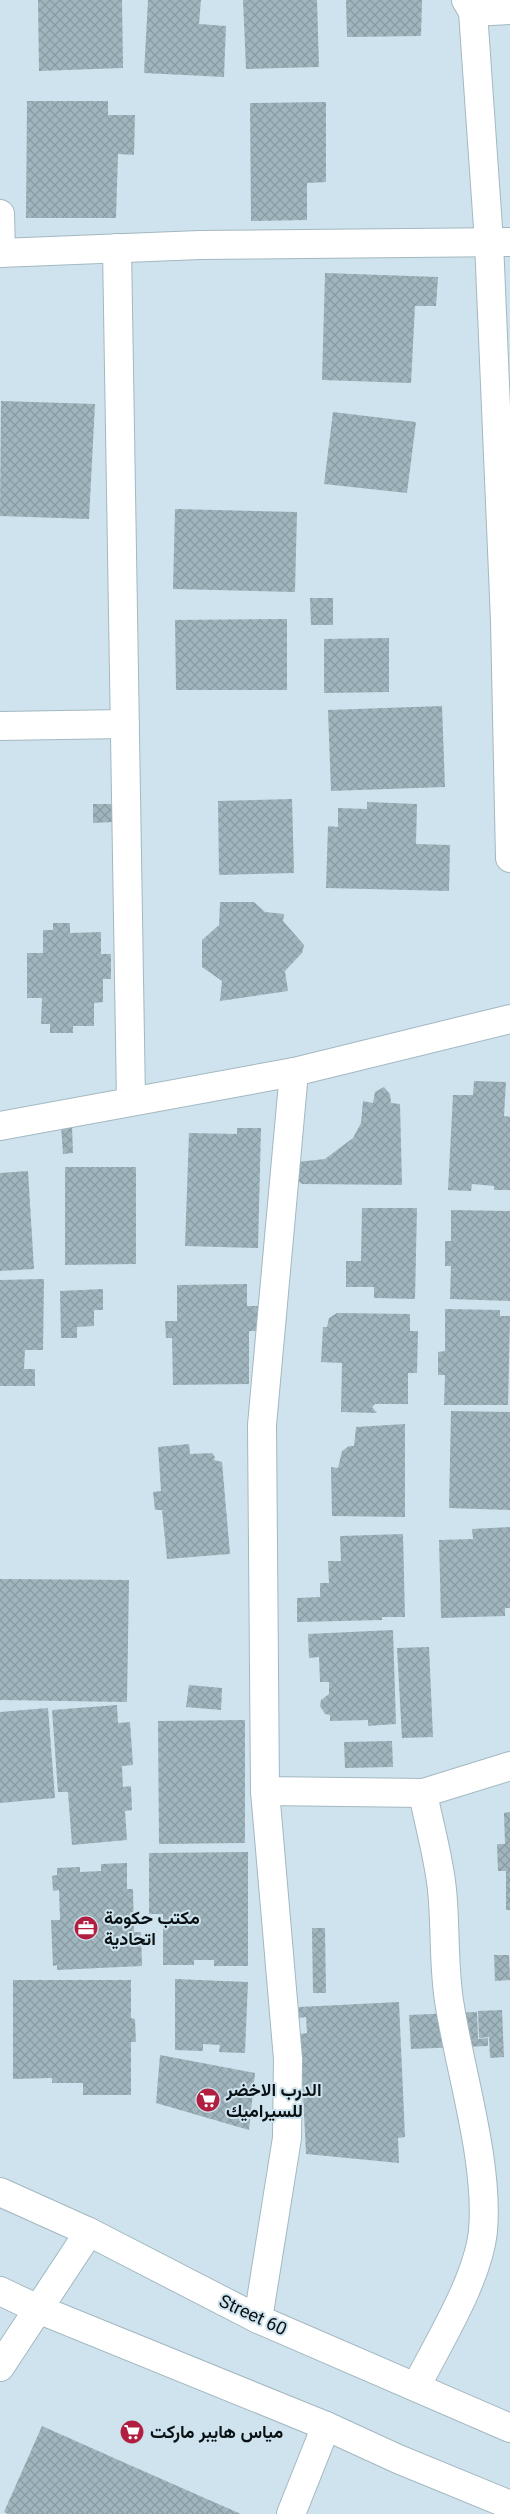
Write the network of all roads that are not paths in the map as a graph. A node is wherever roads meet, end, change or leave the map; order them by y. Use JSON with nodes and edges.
{"nodes":[{"id":1,"x":469,"y":6,"type":"edge"},
{"id":2,"x":510,"y":11,"type":"edge"},
{"id":3,"x":0,"y":214,"type":"edge"},
{"id":4,"x":500,"y":242,"type":"edge"},
{"id":5,"x":117,"y":248,"type":"junction"},
{"id":6,"x":1,"y":253,"type":"edge"},
{"id":7,"x":507,"y":621,"type":"edge"},
{"id":8,"x":125,"y":724,"type":"junction"},
{"id":9,"x":0,"y":726,"type":"edge"},
{"id":10,"x":510,"y":858,"type":"edge"},
{"id":11,"x":510,"y":1019,"type":"edge"},
{"id":12,"x":294,"y":1072,"type":"junction"},
{"id":13,"x":131,"y":1100,"type":"junction"},
{"id":14,"x":0,"y":1126,"type":"edge"},
{"id":15,"x":510,"y":1766,"type":"edge"},
{"id":16,"x":265,"y":1791,"type":"junction"},
{"id":17,"x":423,"y":1794,"type":"junction"},
{"id":18,"x":0,"y":2192,"type":"edge"},
{"id":19,"x":89,"y":2232,"type":"junction"},
{"id":20,"x":0,"y":2290,"type":"edge"},
{"id":21,"x":38,"y":2309,"type":"junction"},
{"id":22,"x":258,"y":2319,"type":"junction"},
{"id":23,"x":0,"y":2367,"type":"edge"},
{"id":24,"x":416,"y":2387,"type":"junction"},
{"id":25,"x":326,"y":2426,"type":"junction"},
{"id":26,"x":510,"y":2428,"type":"edge"},
{"id":27,"x":510,"y":2505,"type":"edge"},
{"id":28,"x":291,"y":2514,"type":"edge"}],
"edges":[{"from":1,"to":2,"type":"street"},
{"from":1,"to":4,"type":"street"},
{"from":3,"to":6,"type":"street"},
{"from":4,"to":5,"type":"street"},
{"from":4,"to":7,"type":"street"},
{"from":5,"to":6,"type":"street"},
{"from":5,"to":8,"type":"street"},
{"from":7,"to":10,"type":"street"},
{"from":8,"to":9,"type":"street"},
{"from":8,"to":13,"type":"street"},
{"from":11,"to":12,"type":"street"},
{"from":12,"to":13,"type":"street"},
{"from":12,"to":16,"type":"street"},
{"from":13,"to":14,"type":"street"},
{"from":15,"to":17,"type":"street"},
{"from":16,"to":17,"type":"street"},
{"from":16,"to":22,"type":"street"},
{"from":17,"to":24,"type":"street"},
{"from":18,"to":19,"type":"street","name":"Street 60"},
{"from":19,"to":21,"type":"street"},
{"from":19,"to":22,"type":"street","name":"Street 60"},
{"from":20,"to":21,"type":"street"},
{"from":21,"to":23,"type":"street"},
{"from":21,"to":25,"type":"street"},
{"from":22,"to":24,"type":"street","name":"Street 60"},
{"from":24,"to":26,"type":"street","name":"Street 60"},
{"from":25,"to":27,"type":"street"},
{"from":25,"to":28,"type":"street"}]}
